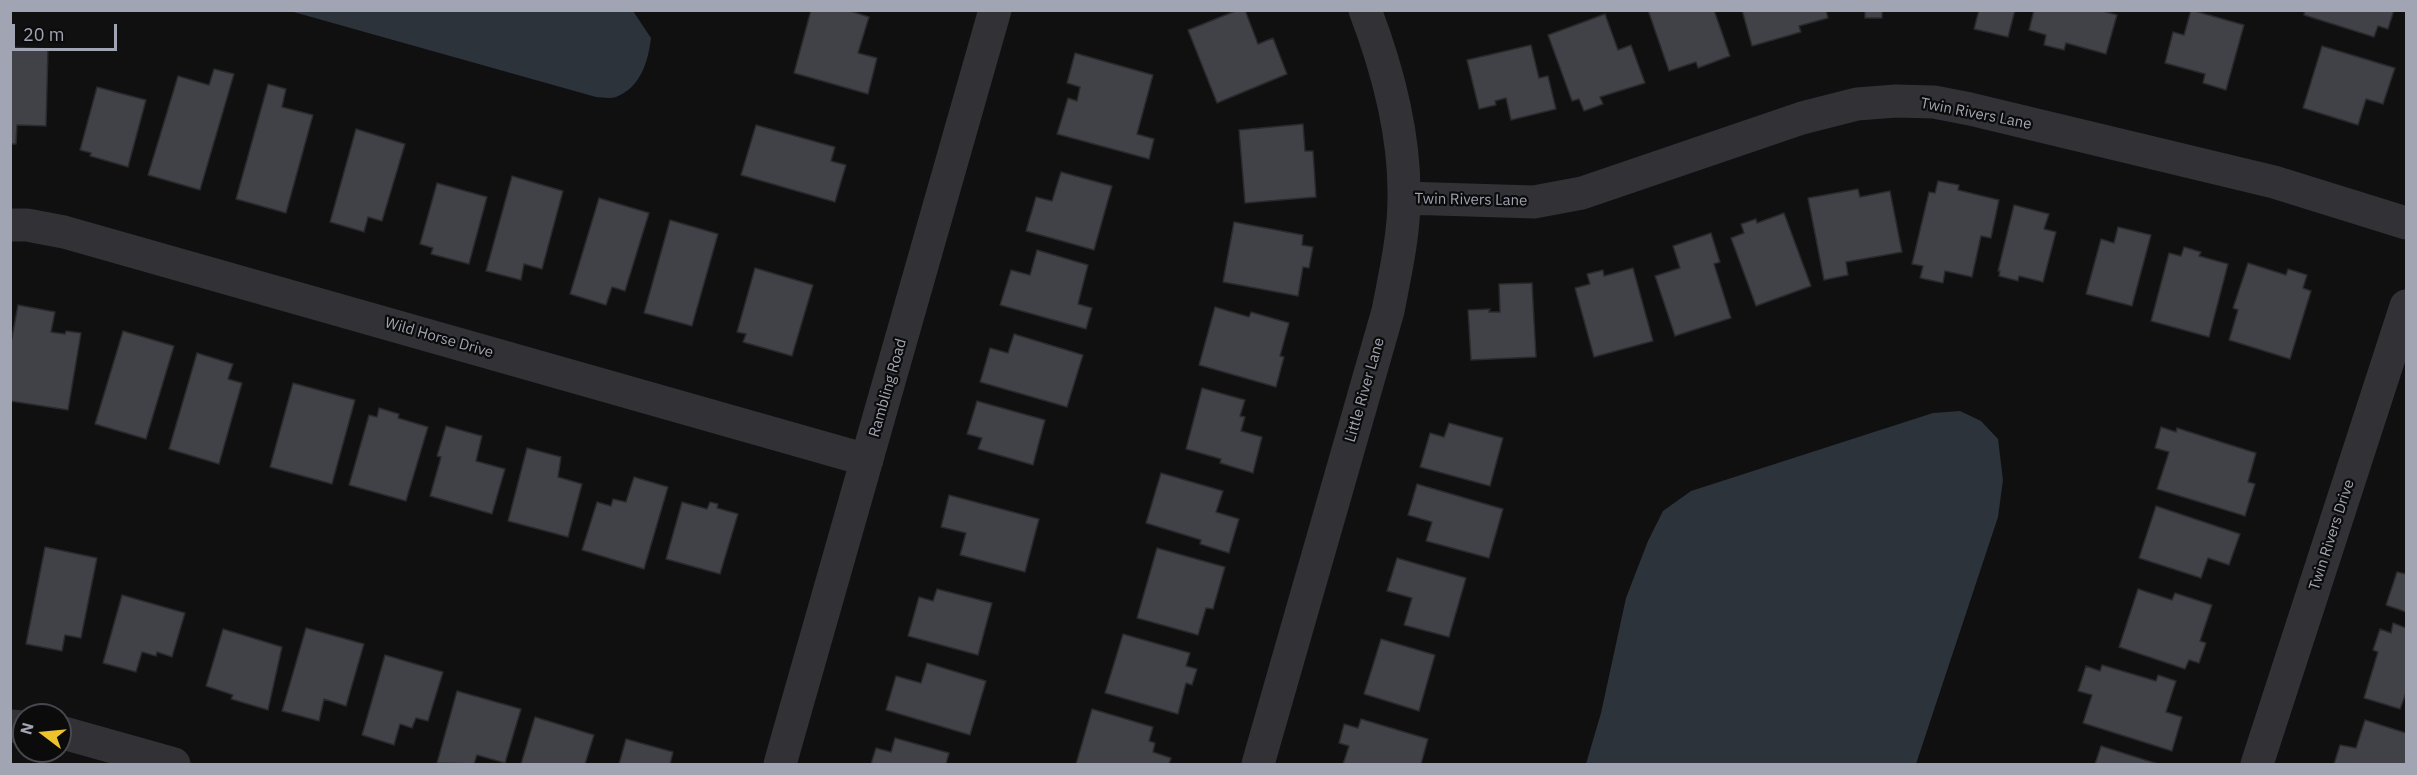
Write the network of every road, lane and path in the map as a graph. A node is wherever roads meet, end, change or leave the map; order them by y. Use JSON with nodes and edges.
{"nodes":[{"id":1,"x":995,"y":10,"type":"edge"},
{"id":2,"x":1365,"y":10,"type":"edge"},
{"id":3,"x":1404,"y":198,"type":"junction"},
{"id":4,"x":2406,"y":223,"type":"edge"},
{"id":5,"x":10,"y":225,"type":"edge"},
{"id":6,"x":2406,"y":306,"type":"edge"},
{"id":7,"x":867,"y":460,"type":"junction"},
{"id":8,"x":72,"y":735,"type":"edge"},
{"id":9,"x":174,"y":765,"type":"edge"},
{"id":10,"x":780,"y":765,"type":"edge"},
{"id":11,"x":1258,"y":765,"type":"edge"},
{"id":12,"x":2257,"y":765,"type":"edge"}],
"edges":[{"from":1,"to":7,"type":"street","name":"Rambling Road"},
{"from":2,"to":3,"type":"street","name":"Little River Lane"},
{"from":3,"to":4,"type":"street","name":"Twin Rivers Lane"},
{"from":3,"to":11,"type":"street","name":"Little River Lane"},
{"from":5,"to":7,"type":"street","name":"Wild Horse Drive"},
{"from":6,"to":12,"type":"street","name":"Twin Rivers Drive"},
{"from":7,"to":10,"type":"street","name":"Rambling Road"},
{"from":8,"to":9,"type":"street"}]}
